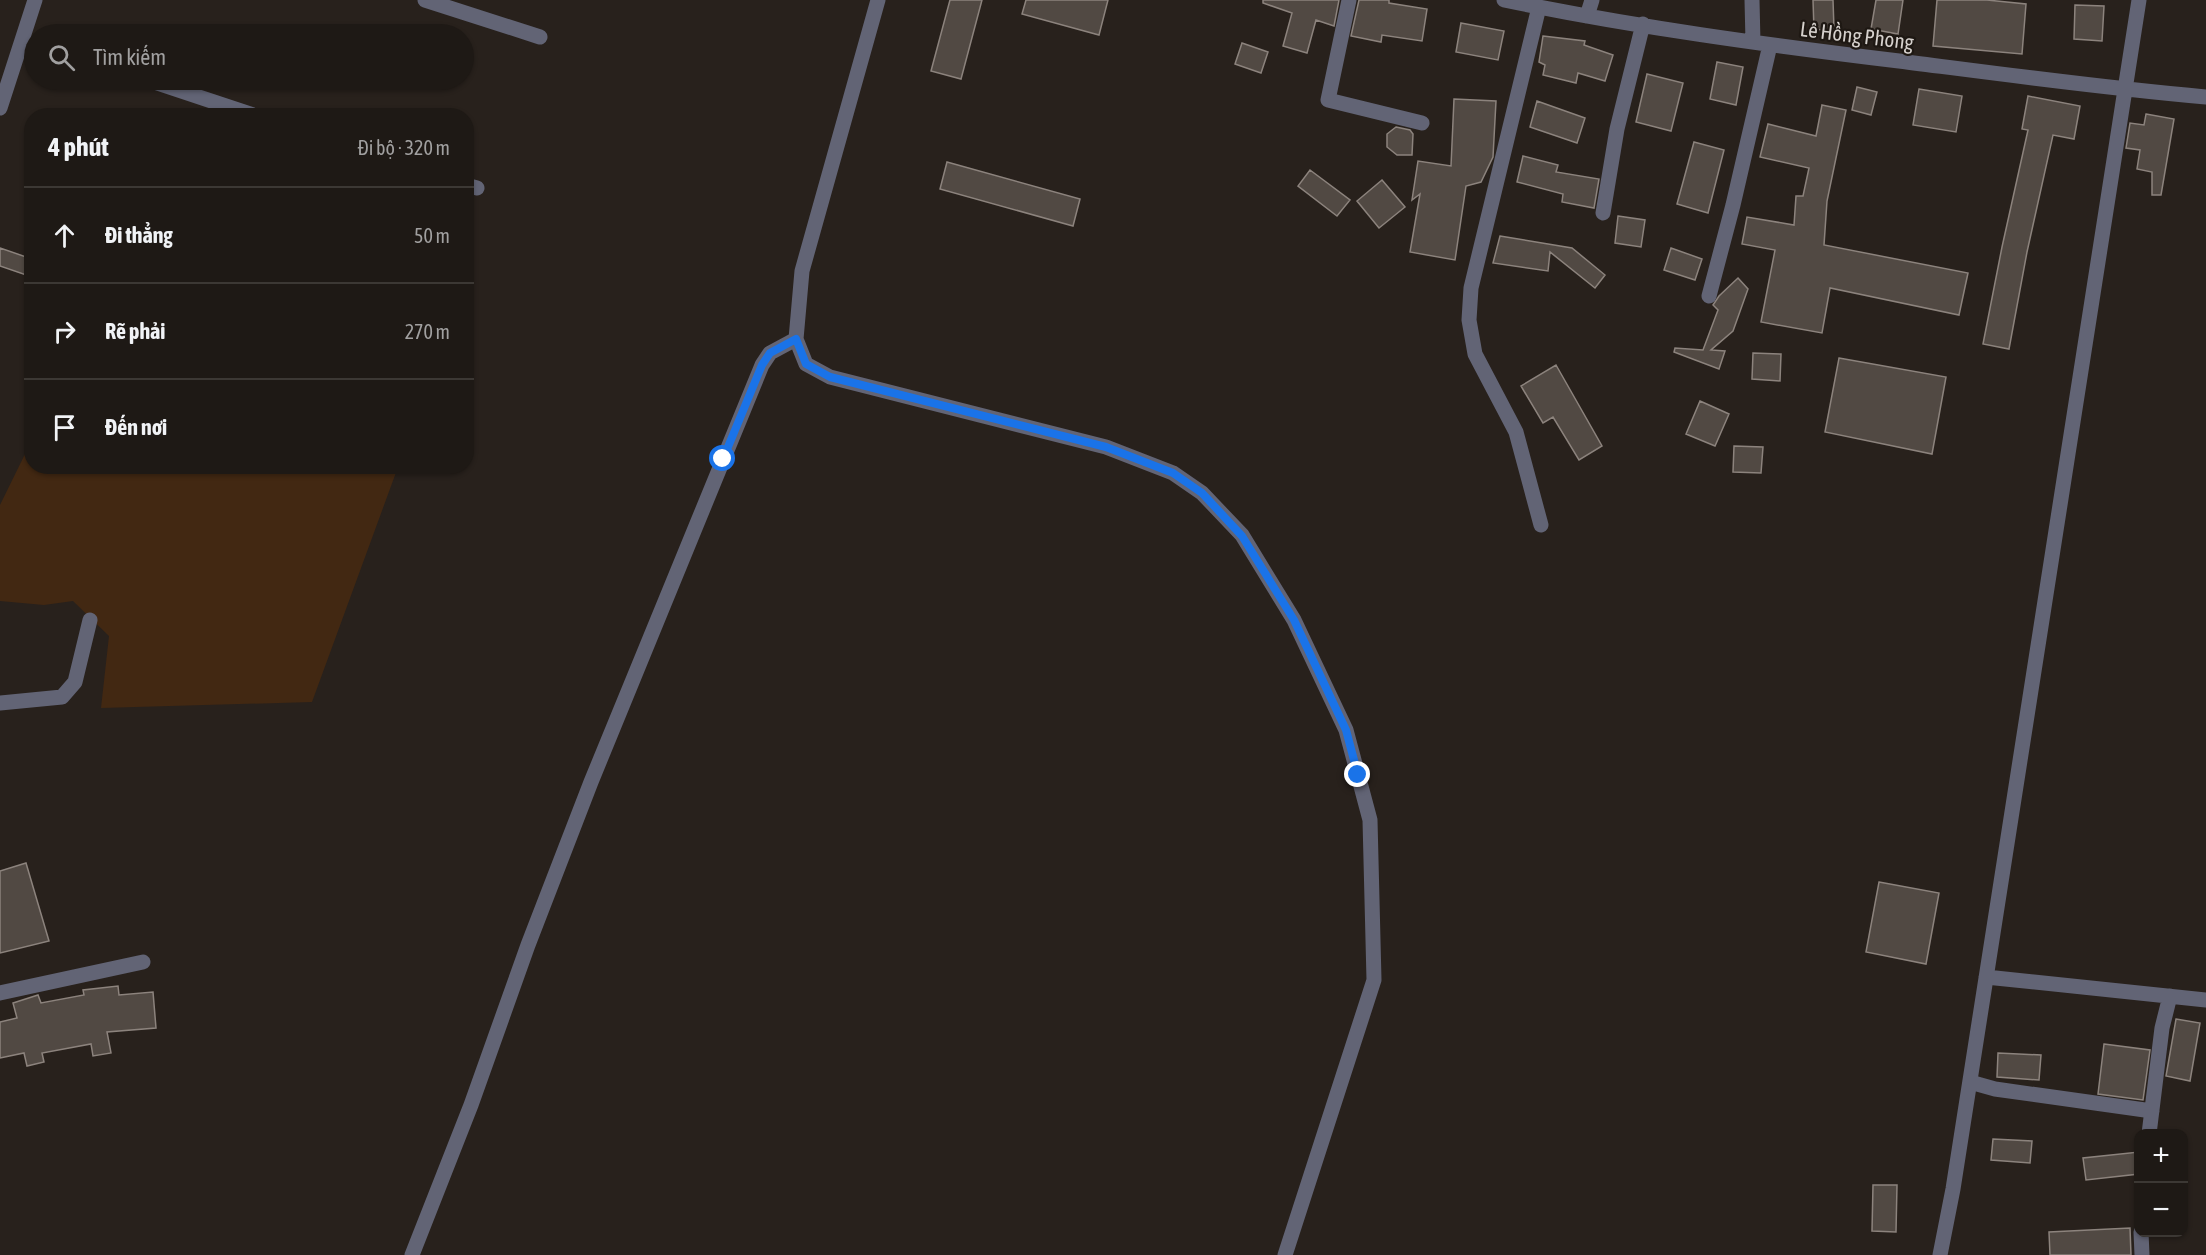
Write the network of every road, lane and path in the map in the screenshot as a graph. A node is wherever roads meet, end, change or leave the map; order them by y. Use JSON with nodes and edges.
{"nodes":[{"id":1,"x":35,"y":0,"type":"edge"},
{"id":2,"x":425,"y":0,"type":"edge"},
{"id":3,"x":878,"y":0,"type":"edge"},
{"id":4,"x":1349,"y":0,"type":"edge"},
{"id":5,"x":1504,"y":0,"type":"edge"},
{"id":6,"x":1592,"y":0,"type":"edge"},
{"id":7,"x":1752,"y":0,"type":"edge"},
{"id":8,"x":2139,"y":0,"type":"edge"},
{"id":9,"x":1539,"y":7,"type":"junction"},
{"id":10,"x":1587,"y":16,"type":"junction"},
{"id":11,"x":31,"y":24,"type":"edge"},
{"id":12,"x":1643,"y":24,"type":"junction"},
{"id":13,"x":540,"y":37,"type":"dead end"},
{"id":14,"x":1753,"y":42,"type":"junction"},
{"id":15,"x":1770,"y":45,"type":"junction"},
{"id":16,"x":24,"y":52,"type":"edge"},
{"id":17,"x":178,"y":90,"type":"edge"},
{"id":18,"x":2125,"y":90,"type":"junction"},
{"id":19,"x":2206,"y":97,"type":"edge"},
{"id":20,"x":0,"y":108,"type":"edge"},
{"id":21,"x":232,"y":108,"type":"edge"},
{"id":22,"x":1422,"y":123,"type":"dead end"},
{"id":23,"x":1603,"y":213,"type":"dead end"},
{"id":24,"x":1709,"y":296,"type":"dead end"},
{"id":25,"x":796,"y":339,"type":"junction"},
{"id":26,"x":1541,"y":525,"type":"dead end"},
{"id":27,"x":90,"y":620,"type":"dead end"},
{"id":28,"x":0,"y":704,"type":"edge"},
{"id":29,"x":143,"y":962,"type":"dead end"},
{"id":30,"x":1986,"y":977,"type":"junction"},
{"id":31,"x":0,"y":993,"type":"edge"},
{"id":32,"x":2170,"y":996,"type":"junction"},
{"id":33,"x":2206,"y":1000,"type":"edge"},
{"id":34,"x":1970,"y":1082,"type":"junction"},
{"id":35,"x":2152,"y":1111,"type":"junction"},
{"id":36,"x":2150,"y":1129,"type":"edge"},
{"id":37,"x":2141,"y":1237,"type":"edge"},
{"id":38,"x":412,"y":1255,"type":"edge"},
{"id":39,"x":1285,"y":1255,"type":"edge"},
{"id":40,"x":1940,"y":1255,"type":"edge"},
{"id":41,"x":2142,"y":1255,"type":"edge"}],
"edges":[{"from":1,"to":11,"type":"street"},
{"from":2,"to":13,"type":"street"},
{"from":3,"to":25,"type":"street"},
{"from":4,"to":22,"type":"street"},
{"from":5,"to":9,"type":"street","name":"Lê Hồng Phong"},
{"from":6,"to":10,"type":"street"},
{"from":7,"to":14,"type":"street"},
{"from":8,"to":18,"type":"street"},
{"from":9,"to":10,"type":"street","name":"Lê Hồng Phong"},
{"from":9,"to":26,"type":"street"},
{"from":10,"to":12,"type":"street","name":"Lê Hồng Phong"},
{"from":12,"to":14,"type":"street","name":"Lê Hồng Phong"},
{"from":12,"to":23,"type":"street"},
{"from":14,"to":15,"type":"street","name":"Lê Hồng Phong"},
{"from":15,"to":18,"type":"street","name":"Lê Hồng Phong"},
{"from":15,"to":24,"type":"street"},
{"from":16,"to":20,"type":"street"},
{"from":17,"to":21,"type":"street"},
{"from":18,"to":19,"type":"street","name":"Lê Hồng Phong"},
{"from":18,"to":30,"type":"street"},
{"from":25,"to":38,"type":"street"},
{"from":25,"to":39,"type":"street"},
{"from":27,"to":28,"type":"street"},
{"from":29,"to":31,"type":"street"},
{"from":30,"to":32,"type":"street"},
{"from":30,"to":34,"type":"street"},
{"from":32,"to":33,"type":"street"},
{"from":32,"to":35,"type":"street"},
{"from":34,"to":35,"type":"street"},
{"from":34,"to":40,"type":"street"},
{"from":35,"to":36,"type":"street"},
{"from":37,"to":41,"type":"street"}]}
